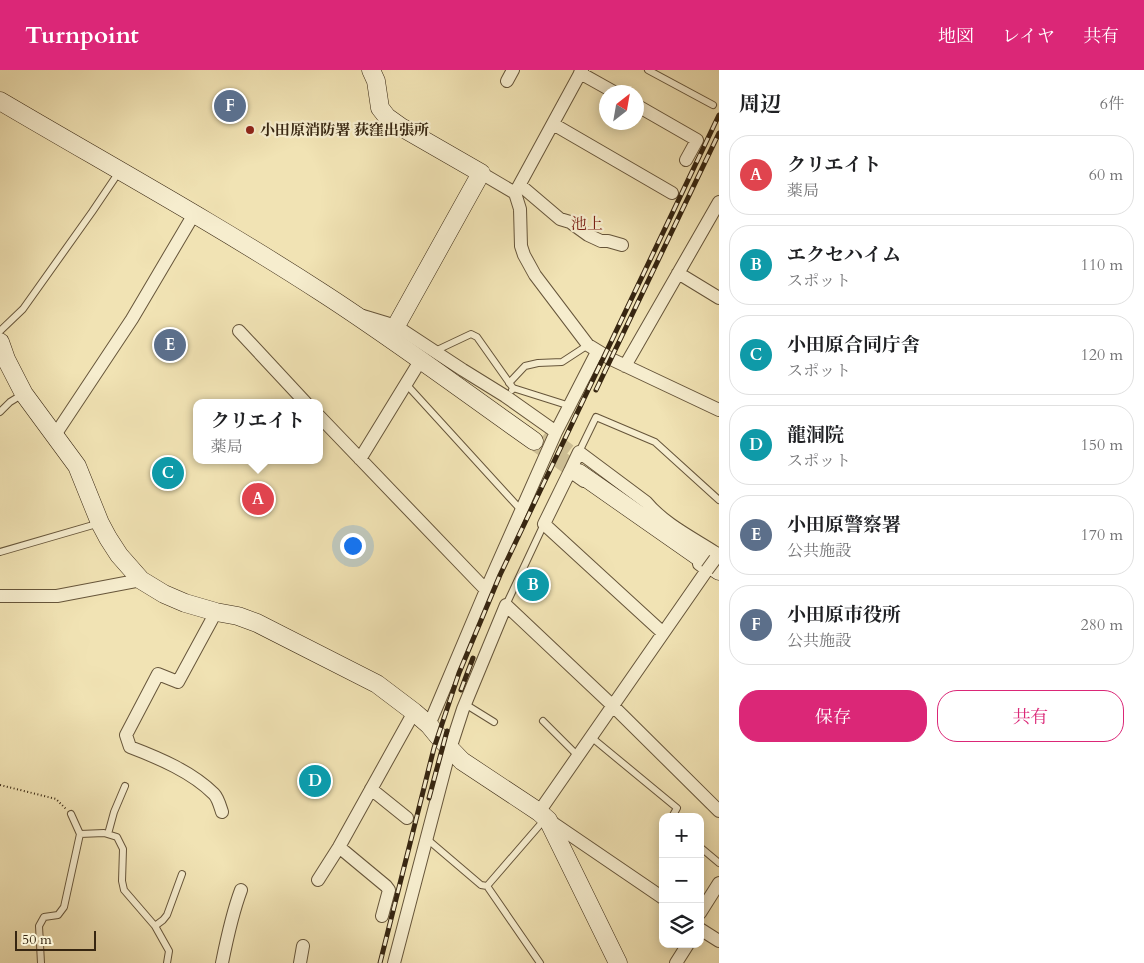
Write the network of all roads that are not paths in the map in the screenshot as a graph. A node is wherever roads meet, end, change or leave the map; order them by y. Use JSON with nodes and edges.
{"nodes":[{"id":1,"x":648,"y":70,"type":"edge"},
{"id":2,"x":581,"y":72,"type":"edge"},
{"id":3,"x":376,"y":73,"type":"edge"},
{"id":4,"x":602,"y":85,"type":"edge"},
{"id":5,"x":0,"y":101,"type":"edge"},
{"id":6,"x":713,"y":105,"type":"dead end"},
{"id":7,"x":644,"y":110,"type":"edge"},
{"id":8,"x":553,"y":124,"type":"junction"},
{"id":9,"x":686,"y":160,"type":"dead end"},
{"id":10,"x":119,"y":171,"type":"junction"},
{"id":11,"x":481,"y":173,"type":"junction"},
{"id":12,"x":518,"y":189,"type":"junction"},
{"id":13,"x":672,"y":192,"type":"dead end"},
{"id":14,"x":719,"y":202,"type":"edge"},
{"id":15,"x":194,"y":214,"type":"junction"},
{"id":16,"x":714,"y":224,"type":"edge"},
{"id":17,"x":622,"y":245,"type":"dead end"},
{"id":18,"x":678,"y":273,"type":"junction"},
{"id":19,"x":719,"y":298,"type":"edge"},
{"id":20,"x":354,"y":313,"type":"junction"},
{"id":21,"x":396,"y":326,"type":"junction"},
{"id":22,"x":0,"y":331,"type":"edge"},
{"id":23,"x":239,"y":331,"type":"dead end"},
{"id":24,"x":0,"y":342,"type":"edge"},
{"id":25,"x":593,"y":348,"type":"junction"},
{"id":26,"x":435,"y":351,"type":"junction"},
{"id":27,"x":417,"y":366,"type":"junction"},
{"id":28,"x":624,"y":366,"type":"junction"},
{"id":29,"x":479,"y":380,"type":"junction"},
{"id":30,"x":406,"y":384,"type":"junction"},
{"id":31,"x":509,"y":389,"type":"junction"},
{"id":32,"x":24,"y":394,"type":"junction"},
{"id":33,"x":302,"y":399,"type":"edge"},
{"id":34,"x":570,"y":406,"type":"junction"},
{"id":35,"x":719,"y":410,"type":"edge"},
{"id":36,"x":0,"y":412,"type":"edge"},
{"id":37,"x":323,"y":420,"type":"edge"},
{"id":38,"x":556,"y":432,"type":"junction"},
{"id":39,"x":55,"y":435,"type":"junction"},
{"id":40,"x":539,"y":435,"type":"joint"},
{"id":41,"x":579,"y":452,"type":"junction"},
{"id":42,"x":545,"y":455,"type":"junction"},
{"id":43,"x":360,"y":459,"type":"junction"},
{"id":44,"x":579,"y":469,"type":"junction"},
{"id":45,"x":719,"y":500,"type":"edge"},
{"id":46,"x":521,"y":510,"type":"junction"},
{"id":47,"x":652,"y":510,"type":"junction"},
{"id":48,"x":100,"y":523,"type":"junction"},
{"id":49,"x":544,"y":524,"type":"junction"},
{"id":50,"x":0,"y":552,"type":"edge"},
{"id":51,"x":716,"y":560,"type":"edge"},
{"id":52,"x":141,"y":580,"type":"junction"},
{"id":53,"x":486,"y":590,"type":"junction"},
{"id":54,"x":0,"y":596,"type":"edge"},
{"id":55,"x":506,"y":604,"type":"junction"},
{"id":56,"x":216,"y":612,"type":"junction"},
{"id":57,"x":663,"y":633,"type":"junction"},
{"id":58,"x":465,"y":704,"type":"junction"},
{"id":59,"x":613,"y":706,"type":"junction"},
{"id":60,"x":414,"y":712,"type":"junction"},
{"id":61,"x":543,"y":721,"type":"dead end"},
{"id":62,"x":494,"y":722,"type":"dead end"},
{"id":63,"x":429,"y":725,"type":"junction"},
{"id":64,"x":591,"y":737,"type":"junction"},
{"id":65,"x":450,"y":749,"type":"junction"},
{"id":66,"x":578,"y":756,"type":"junction"},
{"id":67,"x":125,"y":786,"type":"dead end"},
{"id":68,"x":371,"y":789,"type":"junction"},
{"id":69,"x":719,"y":811,"type":"edge"},
{"id":70,"x":222,"y":812,"type":"dead end"},
{"id":71,"x":674,"y":813,"type":"edge"},
{"id":72,"x":71,"y":814,"type":"road end"},
{"id":73,"x":544,"y":817,"type":"junction"},
{"id":74,"x":407,"y":818,"type":"dead end"},
{"id":75,"x":80,"y":834,"type":"junction"},
{"id":76,"x":108,"y":834,"type":"junction"},
{"id":77,"x":426,"y":838,"type":"junction"},
{"id":78,"x":339,"y":847,"type":"junction"},
{"id":79,"x":704,"y":850,"type":"edge"},
{"id":80,"x":719,"y":863,"type":"edge"},
{"id":81,"x":182,"y":874,"type":"dead end"},
{"id":82,"x":318,"y":880,"type":"dead end"},
{"id":83,"x":719,"y":883,"type":"edge"},
{"id":84,"x":487,"y":886,"type":"junction"},
{"id":85,"x":241,"y":890,"type":"dead end"},
{"id":86,"x":659,"y":895,"type":"edge"},
{"id":87,"x":704,"y":907,"type":"edge"},
{"id":88,"x":382,"y":916,"type":"dead end"},
{"id":89,"x":155,"y":926,"type":"junction"},
{"id":90,"x":704,"y":932,"type":"edge"},
{"id":91,"x":719,"y":941,"type":"edge"},
{"id":92,"x":303,"y":946,"type":"dead end"},
{"id":93,"x":685,"y":948,"type":"edge"},
{"id":94,"x":41,"y":963,"type":"edge"},
{"id":95,"x":167,"y":963,"type":"edge"},
{"id":96,"x":222,"y":963,"type":"edge"},
{"id":97,"x":300,"y":963,"type":"edge"},
{"id":98,"x":394,"y":963,"type":"edge"},
{"id":99,"x":540,"y":963,"type":"edge"},
{"id":100,"x":618,"y":963,"type":"edge"},
{"id":101,"x":676,"y":963,"type":"edge"}],
"edges":[{"from":1,"to":6,"type":"lane"},
{"from":2,"to":4,"type":"street"},
{"from":2,"to":8,"type":"street"},
{"from":3,"to":11,"type":"street"},
{"from":5,"to":10,"type":"street"},
{"from":7,"to":9,"type":"street"},
{"from":8,"to":12,"type":"street"},
{"from":8,"to":13,"type":"street"},
{"from":10,"to":15,"type":"street"},
{"from":10,"to":22,"type":"lane"},
{"from":11,"to":12,"type":"street"},
{"from":11,"to":21,"type":"street"},
{"from":12,"to":17,"type":"street"},
{"from":12,"to":25,"type":"street"},
{"from":14,"to":16,"type":"street"},
{"from":15,"to":20,"type":"street"},
{"from":15,"to":39,"type":"street"},
{"from":16,"to":18,"type":"street"},
{"from":18,"to":19,"type":"street"},
{"from":18,"to":28,"type":"street"},
{"from":20,"to":21,"type":"street"},
{"from":20,"to":27,"type":"street"},
{"from":20,"to":40,"type":"street"},
{"from":21,"to":26,"type":"street"},
{"from":23,"to":33,"type":"street"},
{"from":24,"to":32,"type":"street"},
{"from":25,"to":28,"type":"street"},
{"from":25,"to":31,"type":"lane"},
{"from":25,"to":34,"type":"street"},
{"from":26,"to":29,"type":"street"},
{"from":26,"to":31,"type":"lane"},
{"from":27,"to":30,"type":"street"},
{"from":27,"to":42,"type":"street"},
{"from":28,"to":35,"type":"street"},
{"from":29,"to":31,"type":"street"},
{"from":29,"to":40,"type":"street"},
{"from":30,"to":43,"type":"street"},
{"from":30,"to":46,"type":"lane"},
{"from":31,"to":34,"type":"lane"},
{"from":31,"to":38,"type":"street"},
{"from":32,"to":36,"type":"lane"},
{"from":32,"to":39,"type":"street"},
{"from":34,"to":38,"type":"street"},
{"from":37,"to":43,"type":"street"},
{"from":38,"to":42,"type":"street"},
{"from":39,"to":48,"type":"street"},
{"from":41,"to":44,"type":"street"},
{"from":41,"to":45,"type":"lane"},
{"from":41,"to":47,"type":"street"},
{"from":42,"to":46,"type":"street"},
{"from":43,"to":53,"type":"street"},
{"from":44,"to":47,"type":"street"},
{"from":44,"to":49,"type":"street"},
{"from":44,"to":51,"type":"street"},
{"from":46,"to":53,"type":"street"},
{"from":47,"to":51,"type":"street"},
{"from":48,"to":50,"type":"lane"},
{"from":48,"to":52,"type":"street"},
{"from":49,"to":55,"type":"lane"},
{"from":49,"to":57,"type":"street"},
{"from":51,"to":57,"type":"street"},
{"from":52,"to":54,"type":"street"},
{"from":52,"to":56,"type":"street"},
{"from":53,"to":63,"type":"street"},
{"from":55,"to":58,"type":"street"},
{"from":55,"to":59,"type":"street"},
{"from":56,"to":60,"type":"street"},
{"from":56,"to":70,"type":"street"},
{"from":57,"to":59,"type":"street"},
{"from":58,"to":62,"type":"lane"},
{"from":58,"to":65,"type":"street"},
{"from":59,"to":64,"type":"street"},
{"from":59,"to":69,"type":"street"},
{"from":60,"to":63,"type":"street"},
{"from":60,"to":68,"type":"street"},
{"from":61,"to":66,"type":"lane"},
{"from":63,"to":65,"type":"street"},
{"from":64,"to":66,"type":"street"},
{"from":64,"to":71,"type":"lane"},
{"from":65,"to":73,"type":"street"},
{"from":65,"to":77,"type":"street"},
{"from":66,"to":73,"type":"street"},
{"from":67,"to":76,"type":"lane"},
{"from":68,"to":74,"type":"street"},
{"from":68,"to":78,"type":"street"},
{"from":72,"to":75,"type":"lane"},
{"from":73,"to":84,"type":"lane"},
{"from":73,"to":86,"type":"street"},
{"from":73,"to":100,"type":"street"},
{"from":75,"to":76,"type":"lane"},
{"from":75,"to":94,"type":"lane"},
{"from":76,"to":89,"type":"lane"},
{"from":77,"to":84,"type":"lane"},
{"from":77,"to":98,"type":"street"},
{"from":78,"to":82,"type":"street"},
{"from":78,"to":88,"type":"street"},
{"from":79,"to":80,"type":"lane"},
{"from":81,"to":89,"type":"lane"},
{"from":83,"to":87,"type":"street"},
{"from":84,"to":99,"type":"lane"},
{"from":85,"to":96,"type":"street"},
{"from":89,"to":95,"type":"lane"},
{"from":90,"to":91,"type":"street"},
{"from":92,"to":97,"type":"street"},
{"from":93,"to":101,"type":"street"}]}
